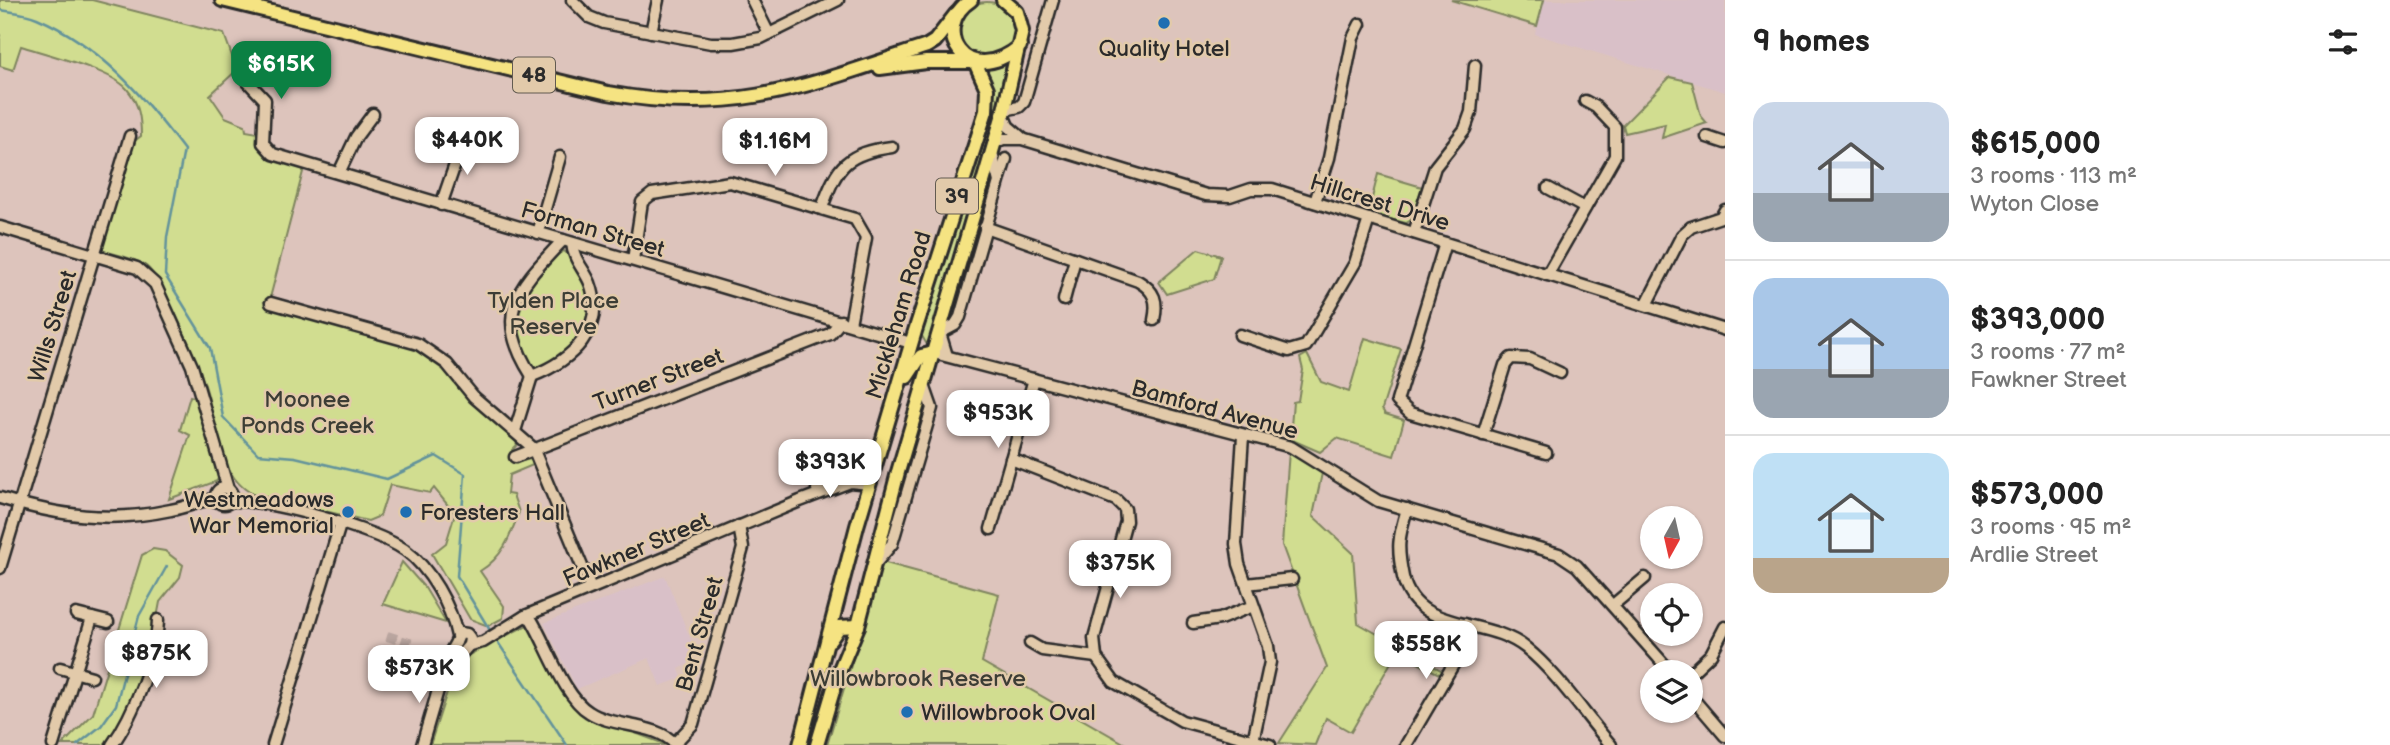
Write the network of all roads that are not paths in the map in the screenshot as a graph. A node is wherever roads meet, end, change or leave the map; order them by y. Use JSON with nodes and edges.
{"nodes":[{"id":1,"x":222,"y":0,"type":"edge"},
{"id":2,"x":572,"y":0,"type":"edge"},
{"id":3,"x":657,"y":0,"type":"edge"},
{"id":4,"x":752,"y":0,"type":"edge"},
{"id":5,"x":838,"y":0,"type":"edge"},
{"id":6,"x":970,"y":0,"type":"edge"},
{"id":7,"x":1003,"y":0,"type":"edge"},
{"id":8,"x":1017,"y":0,"type":"edge"},
{"id":9,"x":1054,"y":0,"type":"edge"},
{"id":10,"x":957,"y":14,"type":"junction"},
{"id":11,"x":1021,"y":22,"type":"junction"},
{"id":12,"x":1360,"y":24,"type":"dead end"},
{"id":13,"x":651,"y":32,"type":"junction"},
{"id":14,"x":769,"y":34,"type":"junction"},
{"id":15,"x":1020,"y":46,"type":"junction"},
{"id":16,"x":975,"y":62,"type":"junction"},
{"id":17,"x":1475,"y":65,"type":"dead end"},
{"id":18,"x":848,"y":73,"type":"junction"},
{"id":19,"x":248,"y":82,"type":"dead end"},
{"id":20,"x":1585,"y":100,"type":"dead end"},
{"id":21,"x":1004,"y":112,"type":"junction"},
{"id":22,"x":373,"y":114,"type":"dead end"},
{"id":23,"x":130,"y":136,"type":"dead end"},
{"id":24,"x":1707,"y":137,"type":"dead end"},
{"id":25,"x":470,"y":138,"type":"dead end"},
{"id":26,"x":1022,"y":138,"type":"junction"},
{"id":27,"x":1725,"y":143,"type":"edge"},
{"id":28,"x":892,"y":147,"type":"dead end"},
{"id":29,"x":993,"y":148,"type":"junction"},
{"id":30,"x":560,"y":157,"type":"dead end"},
{"id":31,"x":1006,"y":159,"type":"dead end"},
{"id":32,"x":339,"y":173,"type":"junction"},
{"id":33,"x":999,"y":182,"type":"junction"},
{"id":34,"x":1548,"y":188,"type":"dead end"},
{"id":35,"x":1315,"y":202,"type":"junction"},
{"id":36,"x":441,"y":205,"type":"junction"},
{"id":37,"x":822,"y":208,"type":"junction"},
{"id":38,"x":1585,"y":208,"type":"junction"},
{"id":39,"x":1725,"y":210,"type":"edge"},
{"id":40,"x":1369,"y":219,"type":"junction"},
{"id":41,"x":985,"y":227,"type":"junction"},
{"id":42,"x":0,"y":228,"type":"edge"},
{"id":43,"x":538,"y":233,"type":"junction"},
{"id":44,"x":1414,"y":233,"type":"junction"},
{"id":45,"x":568,"y":242,"type":"junction"},
{"id":46,"x":1445,"y":243,"type":"junction"},
{"id":47,"x":93,"y":255,"type":"junction"},
{"id":48,"x":1075,"y":259,"type":"junction"},
{"id":49,"x":634,"y":261,"type":"junction"},
{"id":50,"x":1547,"y":275,"type":"junction"},
{"id":51,"x":1064,"y":300,"type":"dead end"},
{"id":52,"x":271,"y":303,"type":"dead end"},
{"id":53,"x":1646,"y":306,"type":"junction"},
{"id":54,"x":827,"y":317,"type":"junction"},
{"id":55,"x":1154,"y":320,"type":"dead end"},
{"id":56,"x":846,"y":322,"type":"junction"},
{"id":57,"x":1725,"y":330,"type":"edge"},
{"id":58,"x":940,"y":333,"type":"junction"},
{"id":59,"x":1240,"y":335,"type":"dead end"},
{"id":60,"x":913,"y":337,"type":"junction"},
{"id":61,"x":816,"y":338,"type":"junction"},
{"id":62,"x":940,"y":355,"type":"junction"},
{"id":63,"x":1560,"y":373,"type":"dead end"},
{"id":64,"x":533,"y":376,"type":"junction"},
{"id":65,"x":1034,"y":379,"type":"junction"},
{"id":66,"x":924,"y":386,"type":"junction"},
{"id":67,"x":894,"y":403,"type":"junction"},
{"id":68,"x":515,"y":431,"type":"junction"},
{"id":69,"x":1483,"y":435,"type":"junction"},
{"id":70,"x":1243,"y":436,"type":"junction"},
{"id":71,"x":533,"y":448,"type":"junction"},
{"id":72,"x":1546,"y":453,"type":"dead end"},
{"id":73,"x":515,"y":457,"type":"dead end"},
{"id":74,"x":878,"y":458,"type":"junction"},
{"id":75,"x":1011,"y":458,"type":"junction"},
{"id":76,"x":848,"y":477,"type":"junction"},
{"id":77,"x":871,"y":480,"type":"junction"},
{"id":78,"x":894,"y":487,"type":"junction"},
{"id":79,"x":224,"y":494,"type":"junction"},
{"id":80,"x":0,"y":498,"type":"edge"},
{"id":81,"x":20,"y":504,"type":"junction"},
{"id":82,"x":1407,"y":509,"type":"junction"},
{"id":83,"x":340,"y":525,"type":"junction"},
{"id":84,"x":739,"y":526,"type":"junction"},
{"id":85,"x":857,"y":526,"type":"junction"},
{"id":86,"x":991,"y":529,"type":"dead end"},
{"id":87,"x":875,"y":564,"type":"junction"},
{"id":88,"x":0,"y":568,"type":"edge"},
{"id":89,"x":1645,"y":578,"type":"dead end"},
{"id":90,"x":1292,"y":579,"type":"dead end"},
{"id":91,"x":1246,"y":584,"type":"junction"},
{"id":92,"x":591,"y":588,"type":"junction"},
{"id":93,"x":836,"y":605,"type":"junction"},
{"id":94,"x":1613,"y":605,"type":"junction"},
{"id":95,"x":1253,"y":606,"type":"junction"},
{"id":96,"x":76,"y":614,"type":"dead end"},
{"id":97,"x":526,"y":616,"type":"junction"},
{"id":98,"x":92,"y":618,"type":"junction"},
{"id":99,"x":159,"y":620,"type":"dead end"},
{"id":100,"x":108,"y":622,"type":"dead end"},
{"id":101,"x":1193,"y":623,"type":"dead end"},
{"id":102,"x":1465,"y":624,"type":"junction"},
{"id":103,"x":858,"y":626,"type":"junction"},
{"id":104,"x":1725,"y":626,"type":"edge"},
{"id":105,"x":464,"y":640,"type":"junction"},
{"id":106,"x":1030,"y":643,"type":"dead end"},
{"id":107,"x":824,"y":649,"type":"junction"},
{"id":108,"x":1096,"y":657,"type":"junction"},
{"id":109,"x":1661,"y":660,"type":"edge"},
{"id":110,"x":1703,"y":662,"type":"edge"},
{"id":111,"x":60,"y":668,"type":"dead end"},
{"id":112,"x":76,"y":672,"type":"junction"},
{"id":113,"x":92,"y":677,"type":"dead end"},
{"id":114,"x":1703,"y":710,"type":"edge"},
{"id":115,"x":1725,"y":736,"type":"edge"},
{"id":116,"x":1253,"y":741,"type":"junction"},
{"id":117,"x":675,"y":744,"type":"edge"},
{"id":118,"x":53,"y":745,"type":"edge"},
{"id":119,"x":112,"y":745,"type":"edge"},
{"id":120,"x":273,"y":745,"type":"edge"},
{"id":121,"x":422,"y":745,"type":"edge"},
{"id":122,"x":800,"y":745,"type":"edge"},
{"id":123,"x":817,"y":745,"type":"edge"},
{"id":124,"x":1270,"y":745,"type":"edge"},
{"id":125,"x":1406,"y":745,"type":"edge"},
{"id":126,"x":1611,"y":745,"type":"edge"}],
"edges":[{"from":1,"to":18,"type":"main road","number":"48"},
{"from":2,"to":13,"type":"street"},
{"from":3,"to":13,"type":"street"},
{"from":4,"to":14,"type":"street"},
{"from":5,"to":14,"type":"street"},
{"from":6,"to":10,"type":"main road"},
{"from":7,"to":11,"type":"main road"},
{"from":8,"to":11,"type":"main road","number":"39"},
{"from":9,"to":21,"type":"street"},
{"from":10,"to":16,"type":"main road","number":"39"},
{"from":10,"to":18,"type":"main road","number":"48"},
{"from":11,"to":15,"type":"main road","number":"39"},
{"from":12,"to":35,"type":"street"},
{"from":13,"to":14,"type":"street"},
{"from":15,"to":16,"type":"main road"},
{"from":15,"to":21,"type":"main road","name":"Mickleham Road","number":"39"},
{"from":16,"to":18,"type":"main road","number":"48"},
{"from":16,"to":60,"type":"main road","name":"Mickleham Road","number":"39"},
{"from":17,"to":44,"type":"street"},
{"from":19,"to":32,"type":"street","name":"Forman Street"},
{"from":20,"to":38,"type":"street"},
{"from":21,"to":26,"type":"street"},
{"from":21,"to":29,"type":"main road","name":"Mickleham Road","number":"39"},
{"from":22,"to":32,"type":"street"},
{"from":23,"to":47,"type":"street","name":"Wills Street"},
{"from":24,"to":27,"type":"street"},
{"from":25,"to":36,"type":"street"},
{"from":26,"to":29,"type":"street","name":"Hillcrest Drive"},
{"from":26,"to":35,"type":"street","name":"Hillcrest Drive"},
{"from":28,"to":37,"type":"street"},
{"from":29,"to":33,"type":"street","name":"Mickleham Road"},
{"from":29,"to":58,"type":"main road","name":"Mickleham Road","number":"39"},
{"from":30,"to":43,"type":"street"},
{"from":31,"to":33,"type":"street"},
{"from":32,"to":36,"type":"street","name":"Forman Street"},
{"from":33,"to":41,"type":"street","name":"Mickleham Road"},
{"from":34,"to":38,"type":"street"},
{"from":35,"to":40,"type":"street","name":"Hillcrest Drive"},
{"from":36,"to":43,"type":"street","name":"Forman Street"},
{"from":37,"to":49,"type":"street"},
{"from":37,"to":56,"type":"street"},
{"from":38,"to":50,"type":"street"},
{"from":39,"to":53,"type":"street"},
{"from":40,"to":44,"type":"street","name":"Hillcrest Drive"},
{"from":40,"to":59,"type":"street"},
{"from":41,"to":48,"type":"street"},
{"from":41,"to":58,"type":"street","name":"Mickleham Road"},
{"from":42,"to":47,"type":"street"},
{"from":43,"to":45,"type":"street","name":"Forman Street"},
{"from":44,"to":46,"type":"street","name":"Hillcrest Drive"},
{"from":45,"to":49,"type":"street","name":"Forman Street"},
{"from":45,"to":64,"type":"street"},
{"from":45,"to":64,"type":"street"},
{"from":46,"to":50,"type":"street","name":"Hillcrest Drive"},
{"from":46,"to":69,"type":"street"},
{"from":47,"to":79,"type":"street"},
{"from":47,"to":81,"type":"street","name":"Wills Street"},
{"from":48,"to":51,"type":"street"},
{"from":48,"to":55,"type":"street"},
{"from":49,"to":54,"type":"street","name":"Forman Street"},
{"from":50,"to":53,"type":"street","name":"Hillcrest Drive"},
{"from":52,"to":68,"type":"street"},
{"from":53,"to":57,"type":"street","name":"Hillcrest Drive"},
{"from":54,"to":56,"type":"street","name":"Forman Street"},
{"from":54,"to":61,"type":"street"},
{"from":56,"to":60,"type":"street","name":"Forman Street"},
{"from":56,"to":61,"type":"street","name":"Turner Street"},
{"from":58,"to":62,"type":"main road","name":"Mickleham Road","number":"39"},
{"from":60,"to":62,"type":"main road"},
{"from":60,"to":67,"type":"main road","name":"Mickleham Road","number":"39"},
{"from":61,"to":71,"type":"street","name":"Turner Street"},
{"from":62,"to":65,"type":"street","name":"Bamford Avenue"},
{"from":62,"to":66,"type":"main road","name":"Mickleham Road","number":"39"},
{"from":62,"to":67,"type":"main road"},
{"from":63,"to":69,"type":"street"},
{"from":64,"to":68,"type":"street"},
{"from":65,"to":70,"type":"street","name":"Bamford Avenue"},
{"from":65,"to":75,"type":"street"},
{"from":66,"to":78,"type":"main road","name":"Mickleham Road","number":"39"},
{"from":66,"to":87,"type":"street","name":"Mickleham Road"},
{"from":67,"to":74,"type":"main road","name":"Mickleham Road","number":"39"},
{"from":68,"to":71,"type":"street"},
{"from":69,"to":72,"type":"street"},
{"from":70,"to":82,"type":"street","name":"Bamford Avenue"},
{"from":70,"to":91,"type":"street"},
{"from":71,"to":73,"type":"street","name":"Turner Street"},
{"from":71,"to":92,"type":"street"},
{"from":74,"to":76,"type":"street","name":"Fawkner Street"},
{"from":74,"to":77,"type":"main road","name":"Mickleham Road","number":"39"},
{"from":75,"to":86,"type":"street"},
{"from":75,"to":108,"type":"street"},
{"from":76,"to":77,"type":"street"},
{"from":76,"to":84,"type":"street","name":"Fawkner Street"},
{"from":76,"to":85,"type":"street"},
{"from":77,"to":78,"type":"main road"},
{"from":77,"to":85,"type":"main road","name":"Mickleham Road","number":"39"},
{"from":78,"to":87,"type":"main road","name":"Mickleham Road","number":"39"},
{"from":79,"to":81,"type":"street"},
{"from":79,"to":83,"type":"street"},
{"from":80,"to":81,"type":"street"},
{"from":81,"to":88,"type":"street","name":"Wills Street"},
{"from":82,"to":94,"type":"street","name":"Bamford Avenue"},
{"from":82,"to":102,"type":"street"},
{"from":83,"to":105,"type":"street"},
{"from":83,"to":120,"type":"street"},
{"from":84,"to":92,"type":"street","name":"Fawkner Street"},
{"from":84,"to":117,"type":"street","name":"Bent Street"},
{"from":85,"to":93,"type":"main road","name":"Mickleham Road","number":"39"},
{"from":87,"to":103,"type":"main road","name":"Mickleham Road","number":"39"},
{"from":89,"to":94,"type":"street"},
{"from":90,"to":91,"type":"street"},
{"from":91,"to":95,"type":"street"},
{"from":92,"to":97,"type":"street","name":"Fawkner Street"},
{"from":93,"to":103,"type":"main road"},
{"from":93,"to":107,"type":"main road","name":"Mickleham Road","number":"39"},
{"from":94,"to":109,"type":"street","name":"Bamford Avenue"},
{"from":95,"to":101,"type":"street"},
{"from":95,"to":116,"type":"street"},
{"from":96,"to":98,"type":"street"},
{"from":97,"to":105,"type":"street","name":"Fawkner Street"},
{"from":97,"to":117,"type":"street"},
{"from":98,"to":100,"type":"street"},
{"from":98,"to":112,"type":"street"},
{"from":99,"to":119,"type":"street"},
{"from":102,"to":125,"type":"street"},
{"from":102,"to":126,"type":"street"},
{"from":103,"to":107,"type":"main road"},
{"from":103,"to":123,"type":"main road","name":"Mickleham Road","number":"39"},
{"from":104,"to":110,"type":"street"},
{"from":105,"to":121,"type":"street"},
{"from":106,"to":108,"type":"street"},
{"from":107,"to":122,"type":"main road","name":"Mickleham Road","number":"39"},
{"from":108,"to":116,"type":"street"},
{"from":111,"to":112,"type":"street"},
{"from":112,"to":113,"type":"street"},
{"from":112,"to":118,"type":"street"},
{"from":114,"to":115,"type":"street"},
{"from":116,"to":124,"type":"street"}]}
